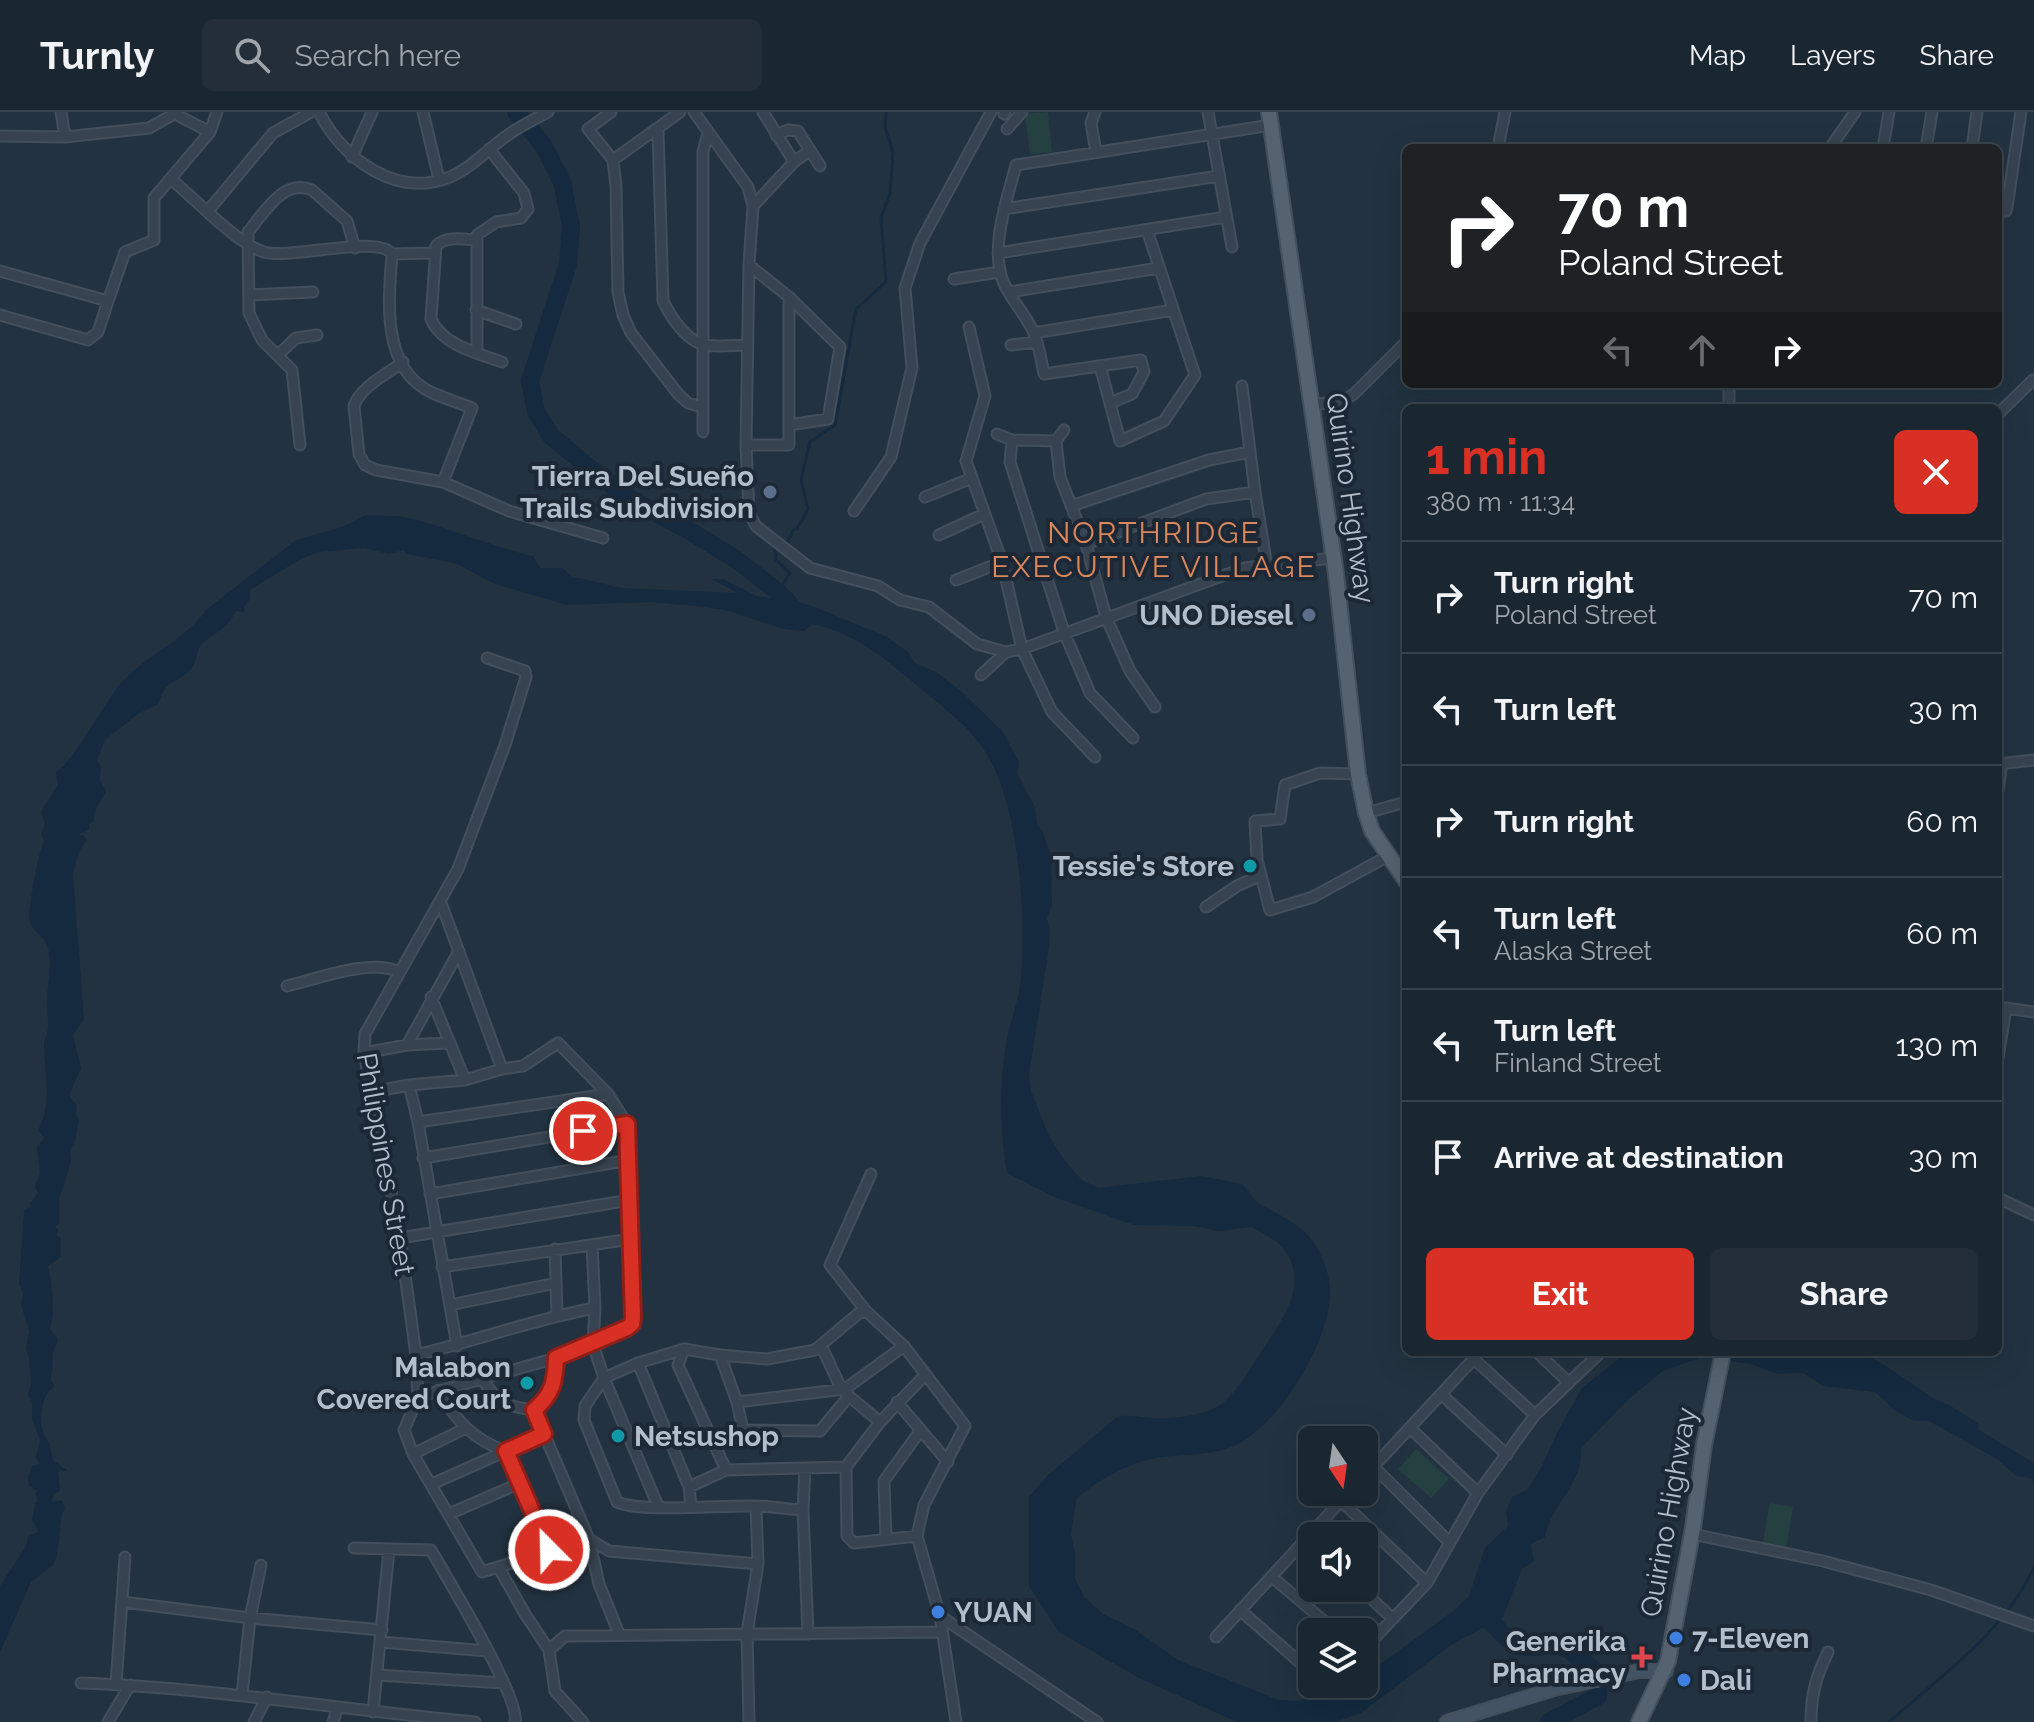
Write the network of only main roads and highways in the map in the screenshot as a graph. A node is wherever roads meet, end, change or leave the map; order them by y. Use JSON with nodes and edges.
{"nodes":[{"id":1,"x":1270,"y":119,"type":"edge"},
{"id":2,"x":1402,"y":875,"type":"edge"},
{"id":3,"x":1722,"y":1356,"type":"edge"},
{"id":4,"x":1639,"y":1722,"type":"edge"}],
"edges":[{"from":1,"to":2,"type":"main road","name":"Quirino Highway"},
{"from":3,"to":4,"type":"main road","name":"Quirino Highway"}]}
